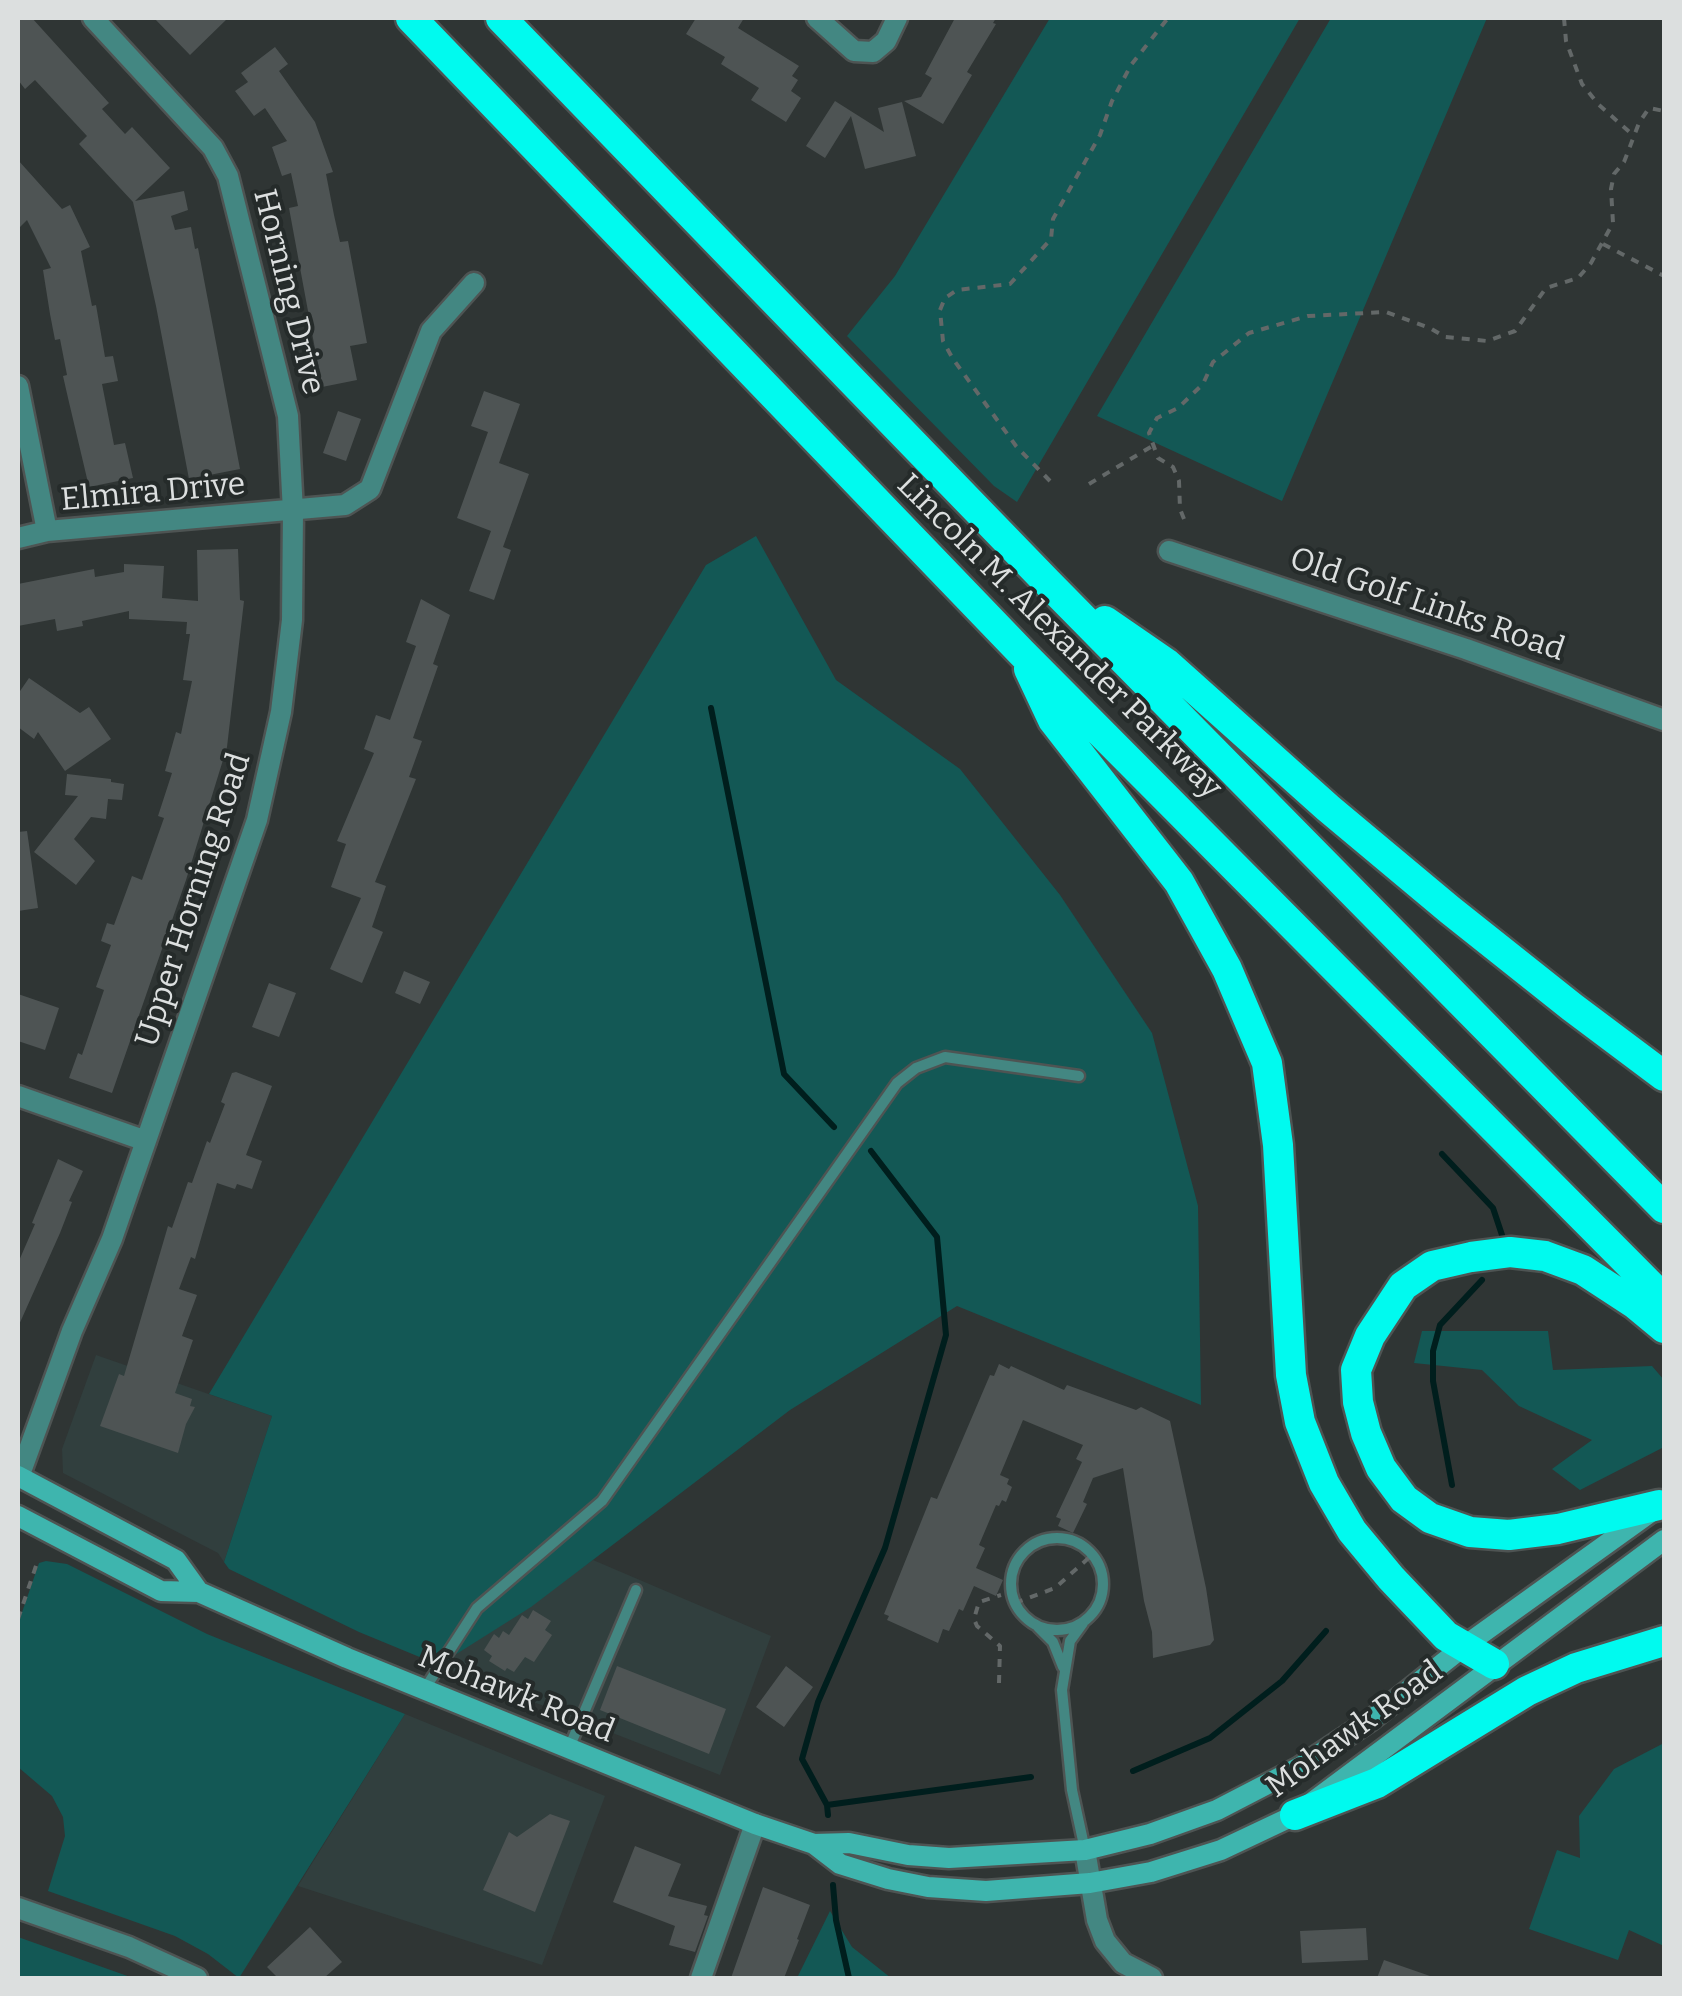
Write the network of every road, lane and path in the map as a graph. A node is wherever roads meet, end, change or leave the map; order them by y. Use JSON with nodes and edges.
{"nodes":[{"id":1,"x":93,"y":18,"type":"edge"},
{"id":2,"x":411,"y":18,"type":"edge"},
{"id":3,"x":501,"y":18,"type":"edge"},
{"id":4,"x":818,"y":18,"type":"edge"},
{"id":5,"x":897,"y":18,"type":"edge"},
{"id":6,"x":1168,"y":18,"type":"edge"},
{"id":7,"x":1564,"y":18,"type":"edge"},
{"id":8,"x":1664,"y":111,"type":"edge"},
{"id":9,"x":1634,"y":136,"type":"junction"},
{"id":10,"x":1603,"y":244,"type":"junction"},
{"id":11,"x":1664,"y":276,"type":"edge"},
{"id":12,"x":474,"y":283,"type":"dead end"},
{"id":13,"x":18,"y":386,"type":"edge"},
{"id":14,"x":1154,"y":445,"type":"junction"},
{"id":15,"x":1050,"y":480,"type":"dead end"},
{"id":16,"x":1090,"y":484,"type":"dead end"},
{"id":17,"x":294,"y":512,"type":"junction"},
{"id":18,"x":1184,"y":520,"type":"dead end"},
{"id":19,"x":47,"y":532,"type":"junction"},
{"id":20,"x":18,"y":538,"type":"edge"},
{"id":21,"x":1169,"y":551,"type":"dead end"},
{"id":22,"x":1048,"y":582,"type":"junction"},
{"id":23,"x":1021,"y":652,"type":"junction"},
{"id":24,"x":1664,"y":720,"type":"edge"},
{"id":25,"x":1078,"y":1076,"type":"dead end"},
{"id":26,"x":1664,"y":1076,"type":"edge"},
{"id":27,"x":18,"y":1096,"type":"edge"},
{"id":28,"x":146,"y":1141,"type":"junction"},
{"id":29,"x":1664,"y":1208,"type":"edge"},
{"id":30,"x":1664,"y":1300,"type":"edge"},
{"id":31,"x":1664,"y":1328,"type":"edge"},
{"id":32,"x":18,"y":1476,"type":"edge"},
{"id":33,"x":1662,"y":1503,"type":"edge"},
{"id":34,"x":18,"y":1516,"type":"edge"},
{"id":35,"x":1664,"y":1540,"type":"edge"},
{"id":36,"x":1092,"y":1555,"type":"junction"},
{"id":37,"x":38,"y":1560,"type":"dead end"},
{"id":38,"x":636,"y":1590,"type":"dead end"},
{"id":39,"x":198,"y":1592,"type":"junction"},
{"id":40,"x":1001,"y":1595,"type":"dead end"},
{"id":41,"x":1014,"y":1603,"type":"junction"},
{"id":42,"x":18,"y":1619,"type":"edge"},
{"id":43,"x":1084,"y":1622,"type":"junction"},
{"id":44,"x":1037,"y":1626,"type":"junction"},
{"id":45,"x":1664,"y":1641,"type":"edge"},
{"id":46,"x":1463,"y":1647,"type":"junction"},
{"id":47,"x":1494,"y":1664,"type":"junction"},
{"id":48,"x":1064,"y":1667,"type":"junction"},
{"id":49,"x":999,"y":1683,"type":"dead end"},
{"id":50,"x":424,"y":1690,"type":"junction"},
{"id":51,"x":569,"y":1749,"type":"junction"},
{"id":52,"x":1294,"y":1815,"type":"junction"},
{"id":53,"x":755,"y":1824,"type":"junction"},
{"id":54,"x":814,"y":1844,"type":"junction"},
{"id":55,"x":1085,"y":1850,"type":"junction"},
{"id":56,"x":1090,"y":1883,"type":"junction"},
{"id":57,"x":18,"y":1908,"type":"edge"},
{"id":58,"x":196,"y":1978,"type":"edge"},
{"id":59,"x":701,"y":1978,"type":"edge"},
{"id":60,"x":1152,"y":1978,"type":"edge"}],
"edges":[{"from":1,"to":17,"type":"street","name":"Horning Drive"},
{"from":2,"to":23,"type":"highway","name":"Lincoln M. Alexander Parkway"},
{"from":3,"to":22,"type":"highway","name":"Lincoln M. Alexander Parkway"},
{"from":4,"to":5,"type":"street"},
{"from":6,"to":15,"type":"path"},
{"from":7,"to":9,"type":"path"},
{"from":8,"to":9,"type":"path"},
{"from":9,"to":10,"type":"path"},
{"from":10,"to":11,"type":"path"},
{"from":10,"to":14,"type":"path"},
{"from":12,"to":17,"type":"street"},
{"from":13,"to":19,"type":"street"},
{"from":14,"to":16,"type":"path"},
{"from":14,"to":18,"type":"path"},
{"from":17,"to":19,"type":"street","name":"Elmira Drive"},
{"from":17,"to":28,"type":"street","name":"Upper Horning Road"},
{"from":19,"to":20,"type":"street","name":"Elmira Drive"},
{"from":21,"to":24,"type":"street","name":"Old Golf Links Road"},
{"from":22,"to":26,"type":"highway"},
{"from":22,"to":29,"type":"highway","name":"Lincoln M. Alexander Parkway"},
{"from":23,"to":30,"type":"highway","name":"Lincoln M. Alexander Parkway"},
{"from":23,"to":46,"type":"highway"},
{"from":25,"to":50,"type":"lane"},
{"from":27,"to":28,"type":"street"},
{"from":28,"to":32,"type":"street","name":"Upper Horning Road"},
{"from":31,"to":33,"type":"highway"},
{"from":32,"to":39,"type":"main road","name":"Mohawk Road"},
{"from":33,"to":46,"type":"main road","name":"Mohawk Road"},
{"from":34,"to":39,"type":"main road","name":"Mohawk Road"},
{"from":35,"to":47,"type":"main road","name":"Mohawk Road"},
{"from":36,"to":41,"type":"path"},
{"from":36,"to":41,"type":"lane"},
{"from":36,"to":43,"type":"lane"},
{"from":37,"to":42,"type":"path"},
{"from":38,"to":51,"type":"lane"},
{"from":39,"to":50,"type":"main road","name":"Mohawk Road"},
{"from":40,"to":49,"type":"path"},
{"from":41,"to":44,"type":"lane"},
{"from":43,"to":44,"type":"lane"},
{"from":43,"to":48,"type":"lane"},
{"from":44,"to":48,"type":"lane"},
{"from":45,"to":52,"type":"highway"},
{"from":46,"to":47,"type":"highway"},
{"from":46,"to":55,"type":"main road","name":"Mohawk Road"},
{"from":47,"to":52,"type":"main road","name":"Mohawk Road"},
{"from":48,"to":55,"type":"lane"},
{"from":50,"to":51,"type":"main road","name":"Mohawk Road"},
{"from":51,"to":53,"type":"main road","name":"Mohawk Road"},
{"from":52,"to":56,"type":"main road","name":"Mohawk Road"},
{"from":53,"to":54,"type":"main road","name":"Mohawk Road"},
{"from":53,"to":59,"type":"street"},
{"from":54,"to":55,"type":"main road","name":"Mohawk Road"},
{"from":54,"to":56,"type":"main road","name":"Mohawk Road"},
{"from":55,"to":56,"type":"street"},
{"from":56,"to":60,"type":"street"},
{"from":57,"to":58,"type":"street"}]}
